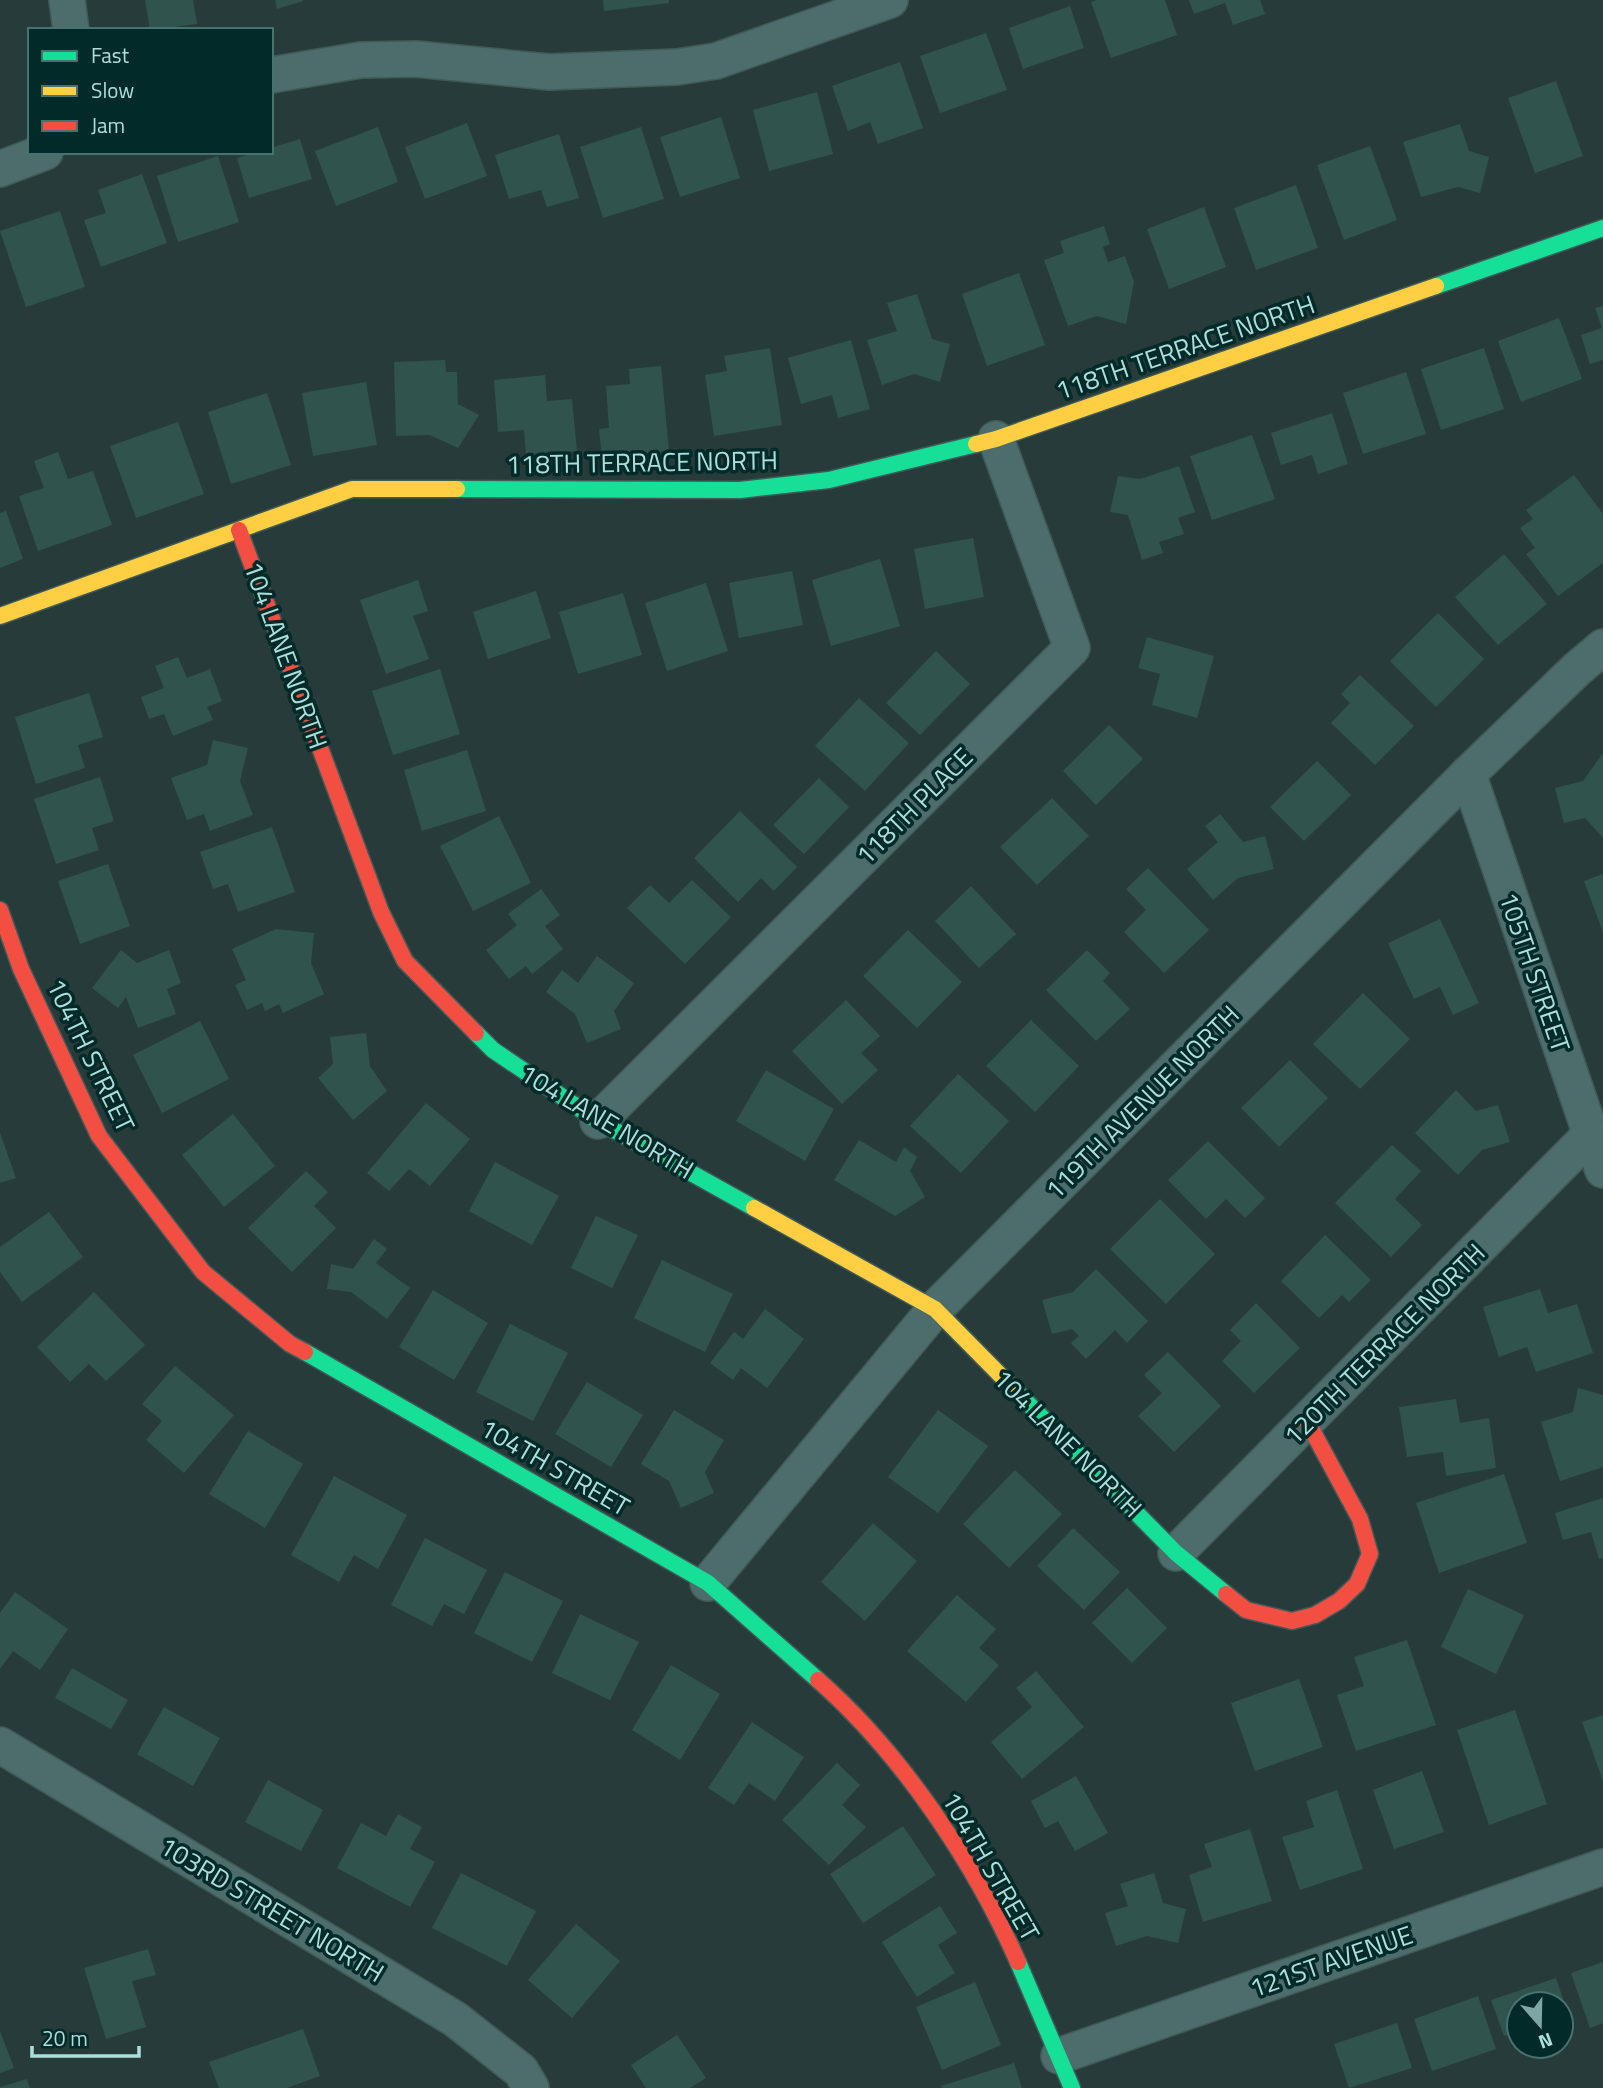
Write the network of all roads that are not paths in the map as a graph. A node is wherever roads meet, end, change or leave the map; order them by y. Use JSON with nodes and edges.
{"nodes":[{"id":1,"x":67,"y":0,"type":"edge"},
{"id":2,"x":890,"y":0,"type":"edge"},
{"id":3,"x":71,"y":28,"type":"edge"},
{"id":4,"x":273,"y":75,"type":"edge"},
{"id":5,"x":40,"y":154,"type":"edge"},
{"id":6,"x":0,"y":169,"type":"edge"},
{"id":7,"x":1603,"y":228,"type":"edge"},
{"id":8,"x":996,"y":439,"type":"junction"},
{"id":9,"x":239,"y":530,"type":"junction"},
{"id":10,"x":0,"y":616,"type":"edge"},
{"id":11,"x":1603,"y":647,"type":"edge"},
{"id":12,"x":1468,"y":774,"type":"junction"},
{"id":13,"x":0,"y":910,"type":"edge"},
{"id":14,"x":598,"y":1121,"type":"junction"},
{"id":15,"x":1591,"y":1134,"type":"junction"},
{"id":16,"x":1603,"y":1170,"type":"edge"},
{"id":17,"x":935,"y":1309,"type":"junction"},
{"id":18,"x":1307,"y":1421,"type":"junction"},
{"id":19,"x":1176,"y":1553,"type":"junction"},
{"id":20,"x":708,"y":1583,"type":"junction"},
{"id":21,"x":0,"y":1745,"type":"edge"},
{"id":22,"x":1603,"y":1867,"type":"edge"},
{"id":23,"x":1065,"y":2072,"type":"edge"},
{"id":24,"x":531,"y":2088,"type":"edge"}],
"edges":[{"from":1,"to":3,"type":"street"},
{"from":2,"to":4,"type":"street"},
{"from":5,"to":6,"type":"street"},
{"from":7,"to":8,"type":"street","name":"118TH TERRACE NORTH"},
{"from":8,"to":9,"type":"street","name":"118TH TERRACE NORTH"},
{"from":8,"to":14,"type":"street","name":"118TH PLACE"},
{"from":9,"to":10,"type":"street","name":"118TH TERRACE NORTH"},
{"from":9,"to":14,"type":"street","name":"104 LANE NORTH"},
{"from":11,"to":12,"type":"street","name":"119TH AVENUE NORTH"},
{"from":12,"to":15,"type":"street","name":"105TH STREET"},
{"from":12,"to":17,"type":"street","name":"119TH AVENUE NORTH"},
{"from":13,"to":20,"type":"street","name":"104TH STREET"},
{"from":14,"to":17,"type":"street","name":"104 LANE NORTH"},
{"from":15,"to":16,"type":"street","name":"105TH STREET"},
{"from":15,"to":18,"type":"street","name":"120TH TERRACE NORTH"},
{"from":17,"to":19,"type":"street","name":"104 LANE NORTH"},
{"from":17,"to":20,"type":"street","name":"119TH AVENUE NORTH"},
{"from":18,"to":19,"type":"street","name":"120TH TERRACE NORTH"},
{"from":18,"to":19,"type":"street","name":"104 LANE NORTH"},
{"from":20,"to":23,"type":"street","name":"104TH STREET"},
{"from":21,"to":24,"type":"street","name":"103RD STREET NORTH"},
{"from":22,"to":23,"type":"street","name":"121ST AVENUE"}]}
